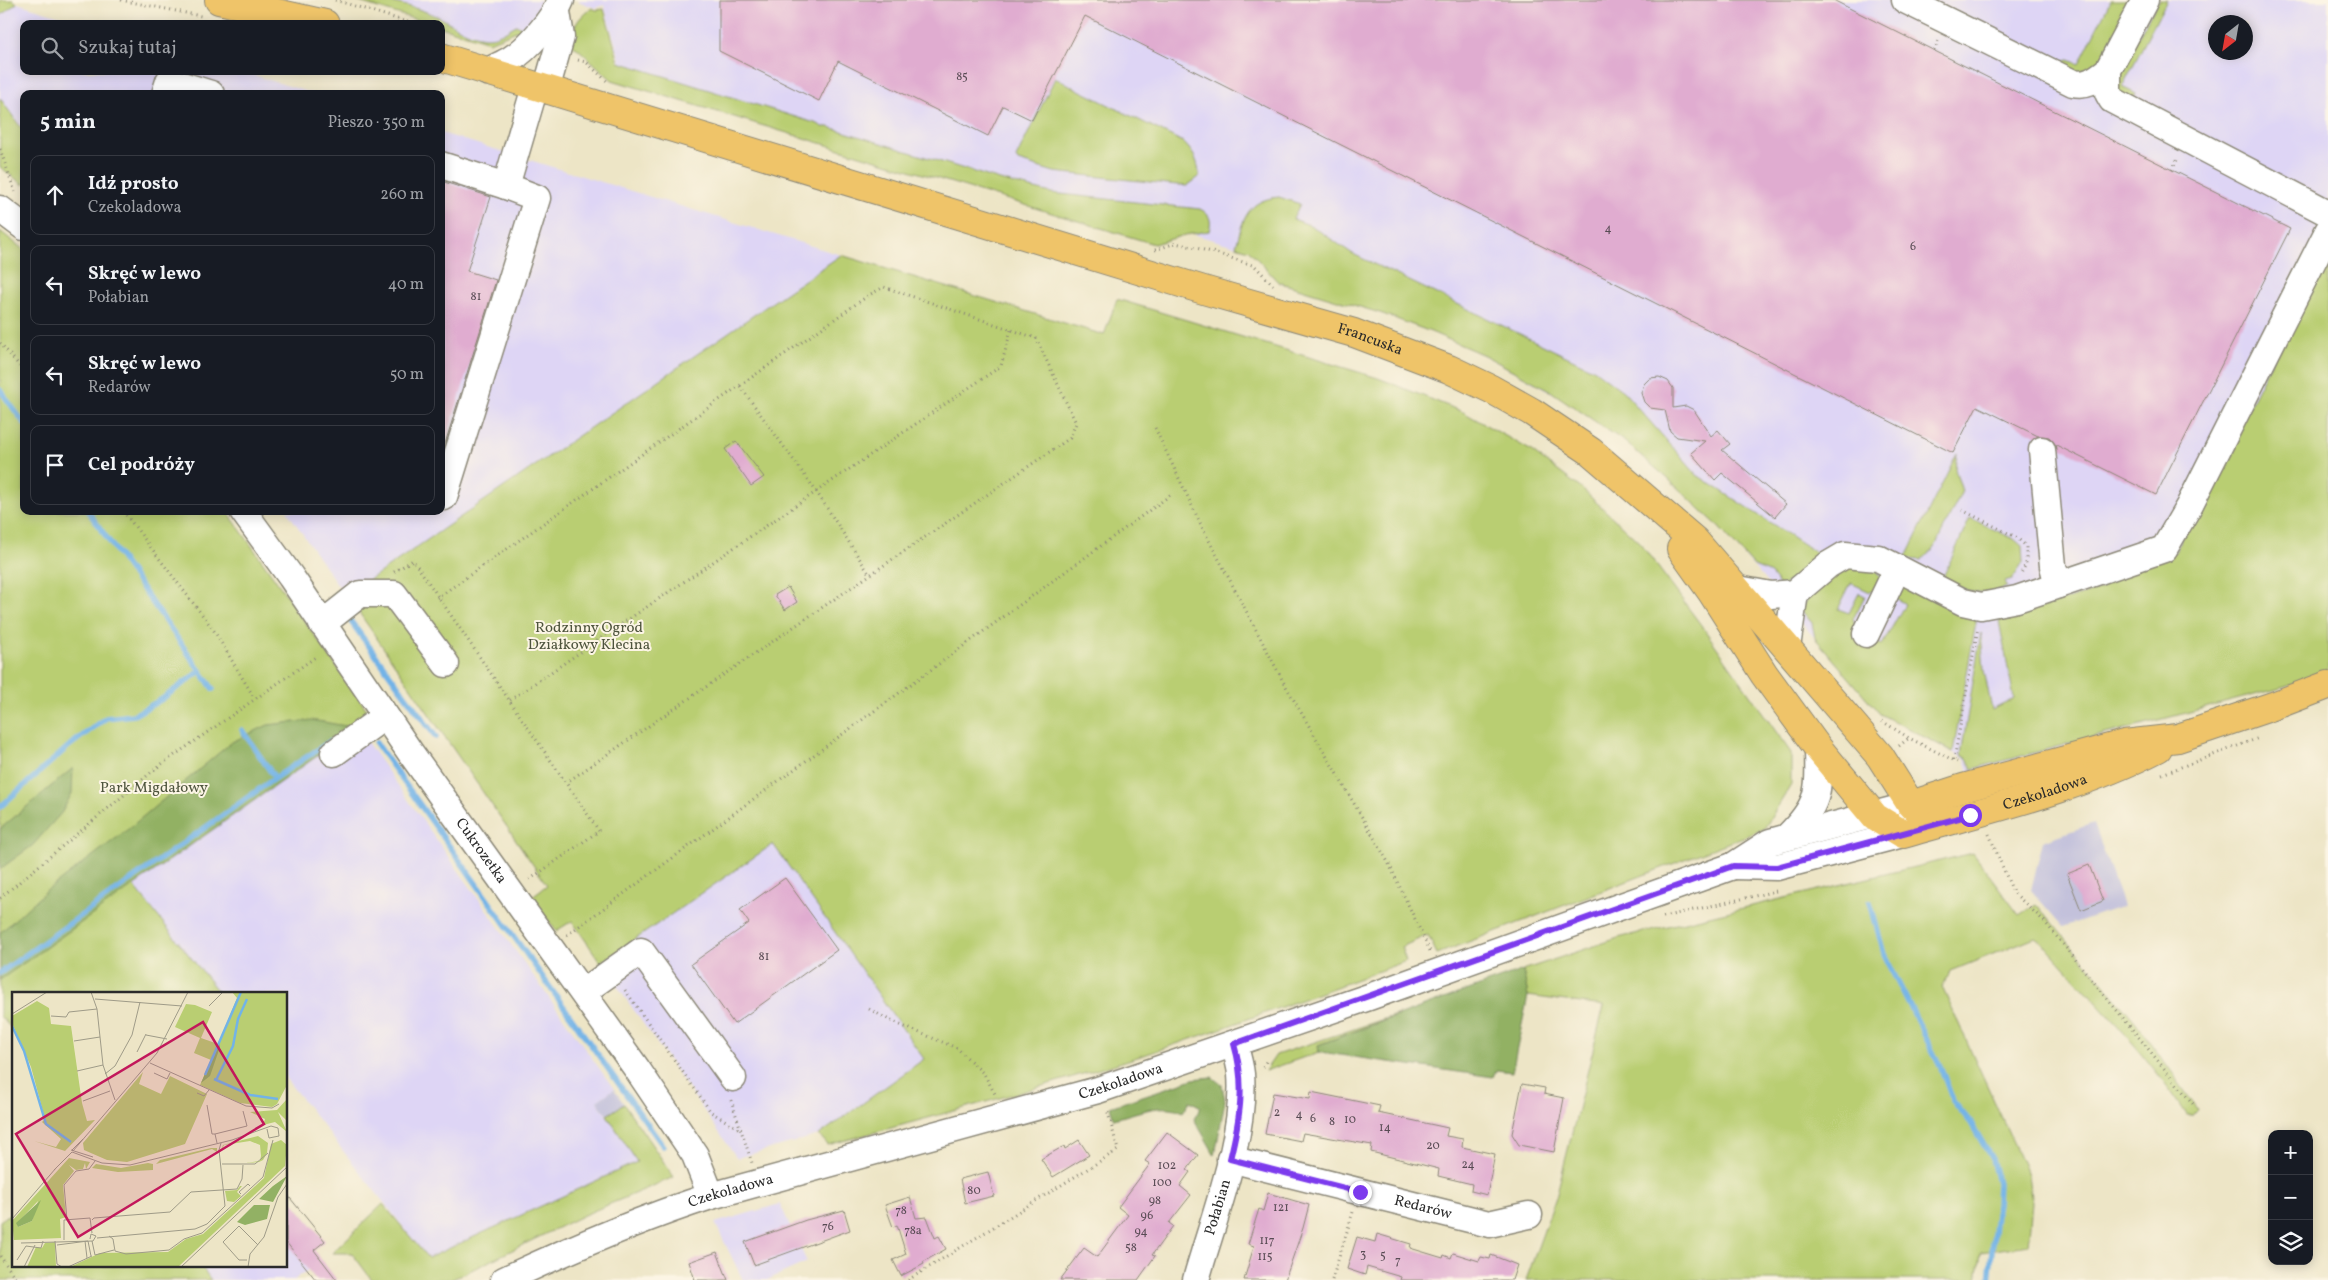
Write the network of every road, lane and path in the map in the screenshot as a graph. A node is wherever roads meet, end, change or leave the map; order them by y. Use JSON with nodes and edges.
{"nodes":[{"id":1,"x":121,"y":0,"type":"edge"},
{"id":2,"x":335,"y":0,"type":"edge"},
{"id":3,"x":1905,"y":0,"type":"edge"},
{"id":4,"x":2145,"y":0,"type":"edge"},
{"id":5,"x":559,"y":6,"type":"edge"},
{"id":6,"x":214,"y":9,"type":"edge"},
{"id":7,"x":295,"y":20,"type":"edge"},
{"id":8,"x":401,"y":20,"type":"edge"},
{"id":9,"x":445,"y":58,"type":"edge"},
{"id":10,"x":2108,"y":70,"type":"junction"},
{"id":11,"x":486,"y":72,"type":"junction"},
{"id":12,"x":540,"y":88,"type":"junction"},
{"id":13,"x":166,"y":90,"type":"edge"},
{"id":14,"x":198,"y":90,"type":"edge"},
{"id":15,"x":0,"y":149,"type":"edge"},
{"id":16,"x":445,"y":167,"type":"edge"},
{"id":17,"x":506,"y":186,"type":"junction"},
{"id":18,"x":2328,"y":213,"type":"edge"},
{"id":19,"x":14,"y":219,"type":"edge"},
{"id":20,"x":2328,"y":231,"type":"edge"},
{"id":21,"x":1199,"y":248,"type":"dead end"},
{"id":22,"x":1236,"y":259,"type":"dead end"},
{"id":23,"x":1011,"y":330,"type":"junction"},
{"id":24,"x":0,"y":343,"type":"edge"},
{"id":25,"x":20,"y":366,"type":"edge"},
{"id":26,"x":740,"y":386,"type":"junction"},
{"id":27,"x":1155,"y":428,"type":"dead end"},
{"id":28,"x":2042,"y":450,"type":"dead end"},
{"id":29,"x":816,"y":491,"type":"junction"},
{"id":30,"x":445,"y":494,"type":"edge"},
{"id":31,"x":1172,"y":494,"type":"dead end"},
{"id":32,"x":1658,"y":510,"type":"junction"},
{"id":33,"x":1962,"y":510,"type":"dead end"},
{"id":34,"x":126,"y":515,"type":"edge"},
{"id":35,"x":246,"y":515,"type":"edge"},
{"id":36,"x":1897,"y":569,"type":"junction"},
{"id":37,"x":390,"y":574,"type":"dead end"},
{"id":38,"x":870,"y":575,"type":"junction"},
{"id":39,"x":2016,"y":582,"type":"dead end"},
{"id":40,"x":2058,"y":585,"type":"junction"},
{"id":41,"x":1738,"y":589,"type":"junction"},
{"id":42,"x":1795,"y":593,"type":"junction"},
{"id":43,"x":437,"y":598,"type":"junction"},
{"id":44,"x":1978,"y":626,"type":"dead end"},
{"id":45,"x":329,"y":634,"type":"junction"},
{"id":46,"x":1866,"y":634,"type":"dead end"},
{"id":47,"x":1787,"y":647,"type":"junction"},
{"id":48,"x":446,"y":664,"type":"dead end"},
{"id":49,"x":2328,"y":685,"type":"edge"},
{"id":50,"x":255,"y":699,"type":"junction"},
{"id":51,"x":510,"y":700,"type":"junction"},
{"id":52,"x":385,"y":716,"type":"junction"},
{"id":53,"x":1878,"y":718,"type":"dead end"},
{"id":54,"x":2178,"y":738,"type":"junction"},
{"id":55,"x":1818,"y":748,"type":"junction"},
{"id":56,"x":334,"y":753,"type":"dead end"},
{"id":57,"x":567,"y":782,"type":"junction"},
{"id":58,"x":1911,"y":805,"type":"junction"},
{"id":59,"x":1875,"y":816,"type":"junction"},
{"id":60,"x":1989,"y":832,"type":"dead end"},
{"id":61,"x":1903,"y":834,"type":"junction"},
{"id":62,"x":1788,"y":836,"type":"junction"},
{"id":63,"x":1733,"y":866,"type":"junction"},
{"id":64,"x":1785,"y":889,"type":"dead end"},
{"id":65,"x":510,"y":893,"type":"junction"},
{"id":66,"x":0,"y":898,"type":"edge"},
{"id":67,"x":1656,"y":919,"type":"dead end"},
{"id":68,"x":550,"y":948,"type":"junction"},
{"id":69,"x":612,"y":971,"type":"junction"},
{"id":70,"x":1438,"y":972,"type":"junction"},
{"id":71,"x":583,"y":992,"type":"junction"},
{"id":72,"x":869,"y":1009,"type":"dead end"},
{"id":73,"x":1234,"y":1044,"type":"junction"},
{"id":74,"x":732,"y":1078,"type":"dead end"},
{"id":75,"x":999,"y":1102,"type":"dead end"},
{"id":76,"x":2194,"y":1105,"type":"dead end"},
{"id":77,"x":1109,"y":1116,"type":"dead end"},
{"id":78,"x":741,"y":1130,"type":"dead end"},
{"id":79,"x":1230,"y":1159,"type":"junction"},
{"id":80,"x":711,"y":1196,"type":"junction"},
{"id":81,"x":1355,"y":1208,"type":"dead end"},
{"id":82,"x":1529,"y":1215,"type":"dead end"},
{"id":83,"x":0,"y":1256,"type":"edge"},
{"id":84,"x":17,"y":1280,"type":"edge"},
{"id":85,"x":504,"y":1280,"type":"edge"},
{"id":86,"x":908,"y":1280,"type":"edge"},
{"id":87,"x":1196,"y":1280,"type":"edge"},
{"id":88,"x":1332,"y":1280,"type":"edge"}],
"edges":[{"from":1,"to":6,"type":"path"},
{"from":2,"to":8,"type":"path"},
{"from":3,"to":10,"type":"street"},
{"from":4,"to":10,"type":"street"},
{"from":5,"to":11,"type":"street"},
{"from":5,"to":12,"type":"street"},
{"from":6,"to":7,"type":"main road"},
{"from":9,"to":11,"type":"main road","name":"Francuska"},
{"from":10,"to":18,"type":"street"},
{"from":11,"to":12,"type":"main road","name":"Francuska"},
{"from":12,"to":17,"type":"street"},
{"from":12,"to":32,"type":"main road","name":"Francuska"},
{"from":13,"to":14,"type":"street"},
{"from":15,"to":19,"type":"path"},
{"from":16,"to":17,"type":"street"},
{"from":17,"to":30,"type":"street"},
{"from":20,"to":40,"type":"street"},
{"from":21,"to":22,"type":"path"},
{"from":23,"to":26,"type":"path"},
{"from":23,"to":29,"type":"path"},
{"from":23,"to":38,"type":"path"},
{"from":24,"to":25,"type":"path"},
{"from":26,"to":29,"type":"path"},
{"from":26,"to":43,"type":"path"},
{"from":27,"to":70,"type":"path"},
{"from":28,"to":40,"type":"street"},
{"from":29,"to":38,"type":"path"},
{"from":29,"to":51,"type":"path"},
{"from":31,"to":68,"type":"path"},
{"from":32,"to":41,"type":"main road","name":"Francuska"},
{"from":32,"to":55,"type":"main road"},
{"from":33,"to":39,"type":"path"},
{"from":34,"to":50,"type":"path"},
{"from":35,"to":45,"type":"street","name":"Cukrozetka"},
{"from":36,"to":40,"type":"street"},
{"from":36,"to":42,"type":"street"},
{"from":36,"to":46,"type":"street"},
{"from":37,"to":43,"type":"path"},
{"from":38,"to":57,"type":"path"},
{"from":41,"to":42,"type":"street"},
{"from":41,"to":47,"type":"main road","name":"Francuska"},
{"from":42,"to":47,"type":"street"},
{"from":43,"to":51,"type":"path"},
{"from":44,"to":53,"type":"path"},
{"from":45,"to":48,"type":"street"},
{"from":45,"to":50,"type":"path"},
{"from":45,"to":52,"type":"street","name":"Cukrozetka"},
{"from":47,"to":58,"type":"main road","name":"Francuska"},
{"from":49,"to":54,"type":"main road","name":"Czekoladowa"},
{"from":50,"to":66,"type":"path"},
{"from":51,"to":57,"type":"path"},
{"from":52,"to":56,"type":"street"},
{"from":52,"to":65,"type":"street","name":"Cukrozetka"},
{"from":54,"to":58,"type":"main road","name":"Czekoladowa"},
{"from":54,"to":61,"type":"main road","name":"Czekoladowa"},
{"from":55,"to":59,"type":"main road"},
{"from":55,"to":62,"type":"street"},
{"from":57,"to":65,"type":"path"},
{"from":58,"to":59,"type":"street","name":"Czekoladowa"},
{"from":58,"to":61,"type":"street"},
{"from":59,"to":61,"type":"main road"},
{"from":59,"to":62,"type":"street","name":"Czekoladowa"},
{"from":60,"to":76,"type":"path"},
{"from":61,"to":63,"type":"street","name":"Czekoladowa"},
{"from":62,"to":63,"type":"street","name":"Czekoladowa"},
{"from":63,"to":70,"type":"street","name":"Czekoladowa"},
{"from":64,"to":67,"type":"path"},
{"from":65,"to":68,"type":"street","name":"Cukrozetka"},
{"from":68,"to":71,"type":"street","name":"Cukrozetka"},
{"from":69,"to":71,"type":"street"},
{"from":69,"to":74,"type":"street"},
{"from":69,"to":78,"type":"path"},
{"from":70,"to":73,"type":"street","name":"Czekoladowa"},
{"from":71,"to":80,"type":"street","name":"Cukrozetka"},
{"from":72,"to":75,"type":"path"},
{"from":73,"to":79,"type":"street","name":"Połabian"},
{"from":73,"to":80,"type":"street","name":"Czekoladowa"},
{"from":77,"to":86,"type":"path"},
{"from":79,"to":82,"type":"street","name":"Redarów"},
{"from":79,"to":87,"type":"street","name":"Połabian"},
{"from":80,"to":85,"type":"street","name":"Czekoladowa"},
{"from":81,"to":88,"type":"path"},
{"from":83,"to":84,"type":"path"}]}
